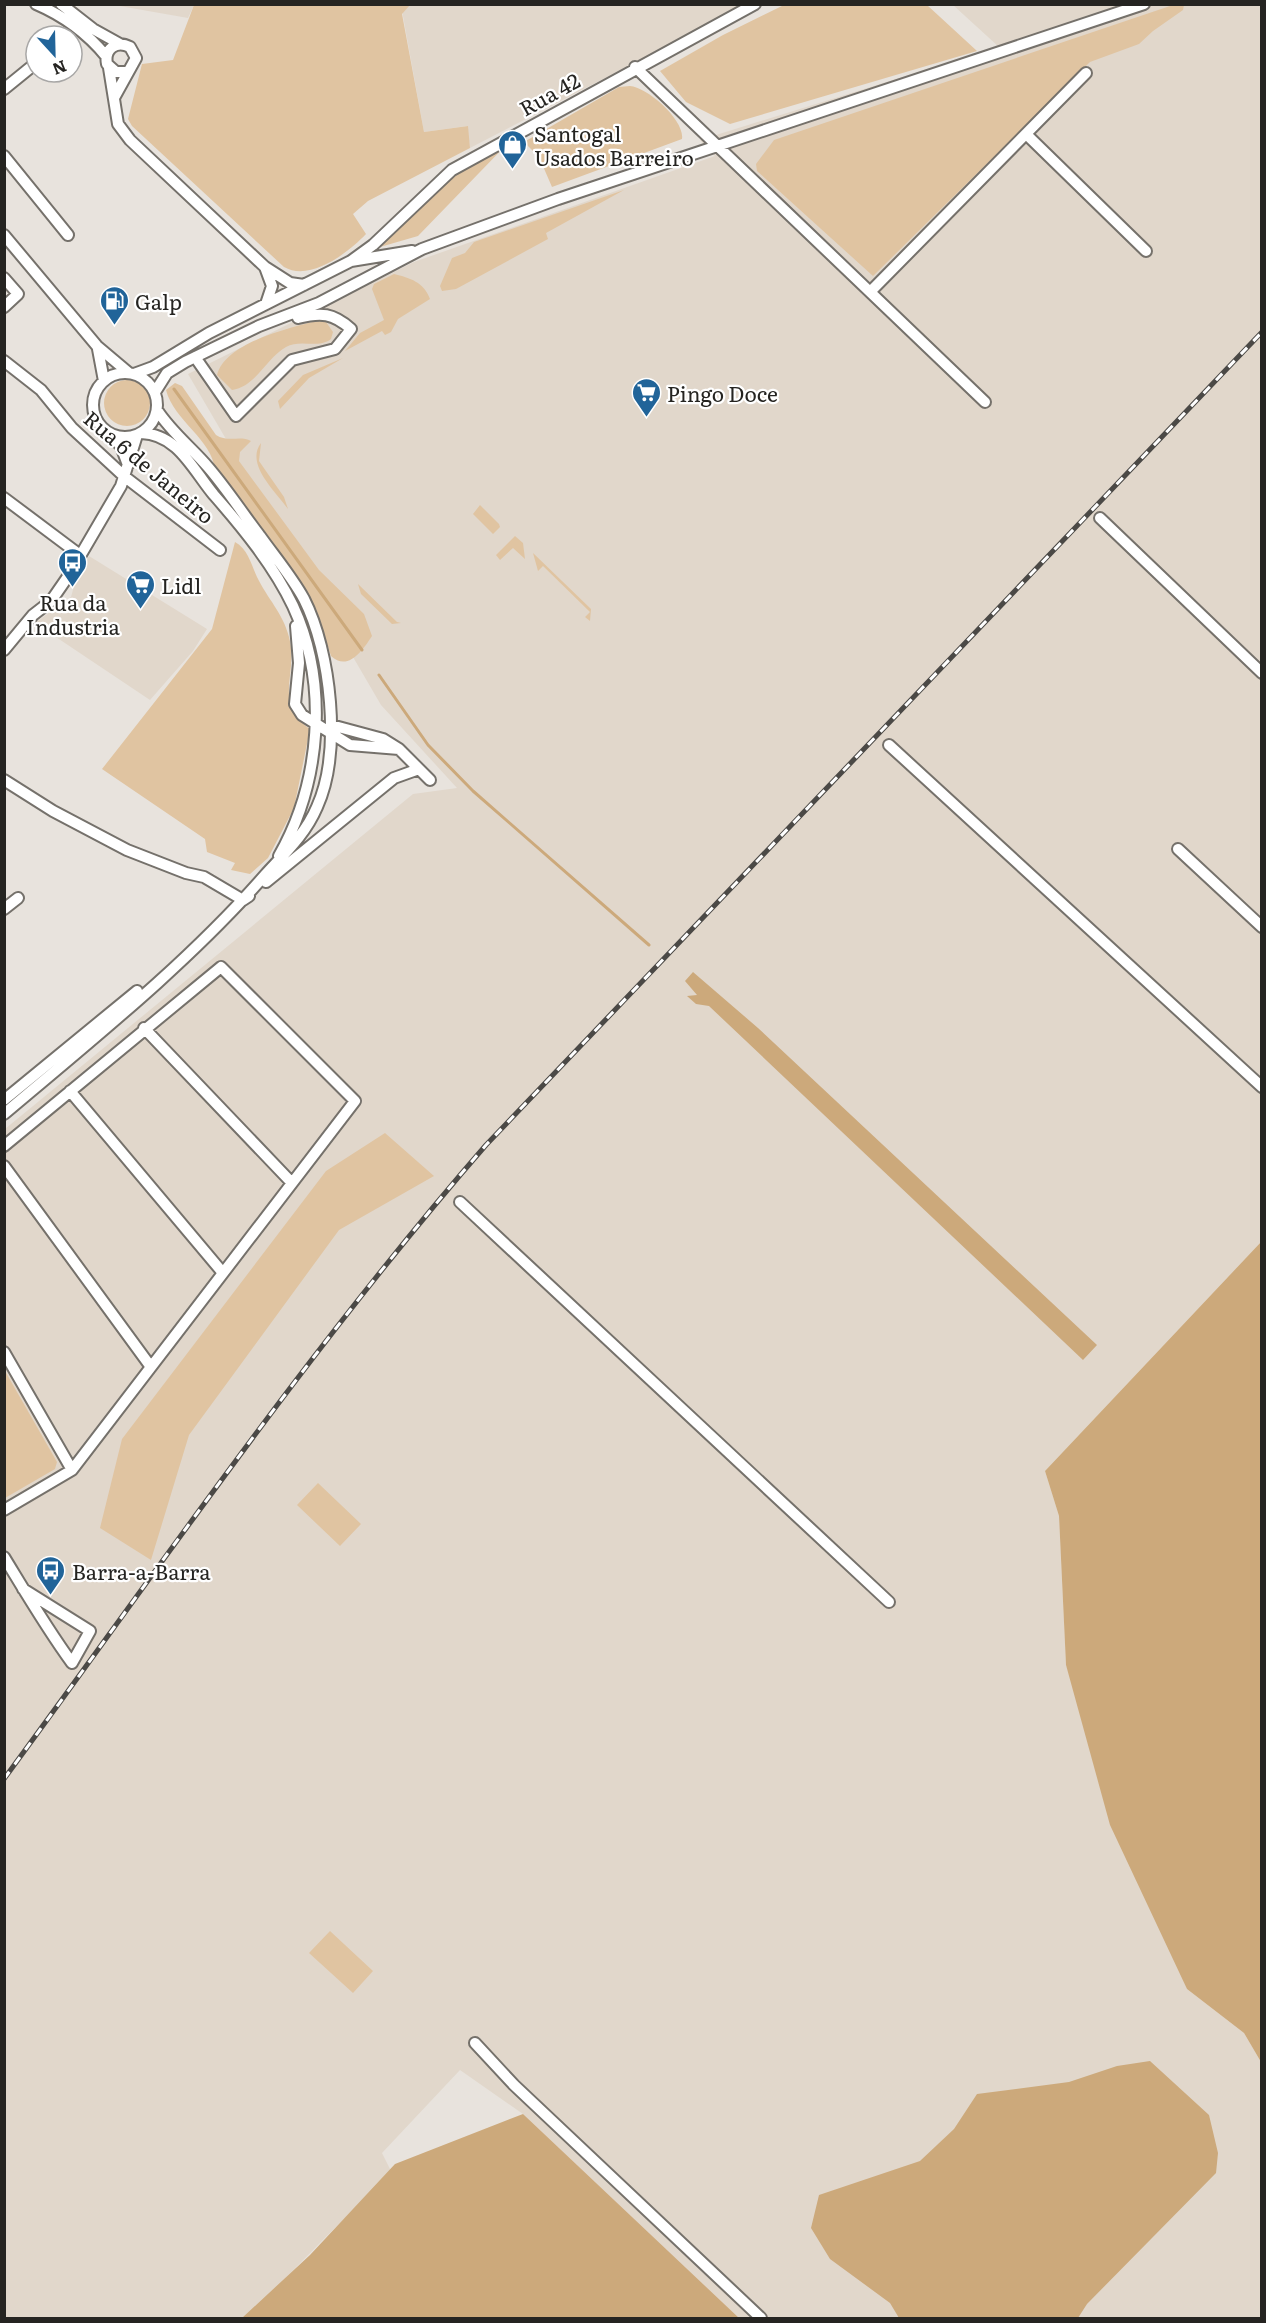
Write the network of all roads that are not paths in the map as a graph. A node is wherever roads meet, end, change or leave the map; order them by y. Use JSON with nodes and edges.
{"nodes":[{"id":1,"x":36,"y":4,"type":"edge"},
{"id":2,"x":61,"y":4,"type":"edge"},
{"id":3,"x":754,"y":4,"type":"edge"},
{"id":4,"x":1137,"y":6,"type":"edge"},
{"id":5,"x":120,"y":44,"type":"junction"},
{"id":6,"x":106,"y":56,"type":"junction"},
{"id":7,"x":635,"y":67,"type":"junction"},
{"id":8,"x":109,"y":68,"type":"junction"},
{"id":9,"x":128,"y":72,"type":"junction"},
{"id":10,"x":24,"y":73,"type":"edge"},
{"id":11,"x":1086,"y":73,"type":"dead end"},
{"id":12,"x":4,"y":89,"type":"edge"},
{"id":13,"x":116,"y":96,"type":"junction"},
{"id":14,"x":1026,"y":135,"type":"junction"},
{"id":15,"x":716,"y":146,"type":"junction"},
{"id":16,"x":4,"y":156,"type":"edge"},
{"id":17,"x":4,"y":235,"type":"edge"},
{"id":18,"x":68,"y":235,"type":"dead end"},
{"id":19,"x":422,"y":249,"type":"junction"},
{"id":20,"x":1146,"y":251,"type":"dead end"},
{"id":21,"x":351,"y":261,"type":"junction"},
{"id":22,"x":265,"y":267,"type":"junction"},
{"id":23,"x":4,"y":278,"type":"edge"},
{"id":24,"x":304,"y":285,"type":"junction"},
{"id":25,"x":870,"y":292,"type":"junction"},
{"id":26,"x":266,"y":304,"type":"junction"},
{"id":27,"x":4,"y":307,"type":"edge"},
{"id":28,"x":260,"y":326,"type":"junction"},
{"id":29,"x":97,"y":346,"type":"junction"},
{"id":30,"x":195,"y":357,"type":"junction"},
{"id":31,"x":4,"y":362,"type":"edge"},
{"id":32,"x":132,"y":374,"type":"junction"},
{"id":33,"x":104,"y":381,"type":"junction"},
{"id":34,"x":155,"y":392,"type":"junction"},
{"id":35,"x":985,"y":402,"type":"dead end"},
{"id":36,"x":157,"y":410,"type":"junction"},
{"id":37,"x":106,"y":431,"type":"junction"},
{"id":38,"x":139,"y":434,"type":"junction"},
{"id":39,"x":128,"y":465,"type":"junction"},
{"id":40,"x":125,"y":477,"type":"junction"},
{"id":41,"x":4,"y":498,"type":"edge"},
{"id":42,"x":1100,"y":518,"type":"dead end"},
{"id":43,"x":220,"y":550,"type":"dead end"},
{"id":44,"x":80,"y":555,"type":"junction"},
{"id":45,"x":293,"y":608,"type":"junction"},
{"id":46,"x":6,"y":644,"type":"edge"},
{"id":47,"x":1262,"y":673,"type":"edge"},
{"id":48,"x":317,"y":726,"type":"junction"},
{"id":49,"x":331,"y":730,"type":"junction"},
{"id":50,"x":889,"y":745,"type":"dead end"},
{"id":51,"x":419,"y":769,"type":"junction"},
{"id":52,"x":4,"y":780,"type":"edge"},
{"id":53,"x":430,"y":780,"type":"dead end"},
{"id":54,"x":1178,"y":849,"type":"dead end"},
{"id":55,"x":273,"y":867,"type":"junction"},
{"id":56,"x":18,"y":898,"type":"dead end"},
{"id":57,"x":243,"y":900,"type":"junction"},
{"id":58,"x":4,"y":909,"type":"edge"},
{"id":59,"x":1262,"y":927,"type":"edge"},
{"id":60,"x":197,"y":944,"type":"junction"},
{"id":61,"x":144,"y":1028,"type":"junction"},
{"id":62,"x":1262,"y":1087,"type":"edge"},
{"id":63,"x":70,"y":1090,"type":"junction"},
{"id":64,"x":4,"y":1100,"type":"edge"},
{"id":65,"x":4,"y":1114,"type":"edge"},
{"id":66,"x":4,"y":1146,"type":"edge"},
{"id":67,"x":4,"y":1166,"type":"edge"},
{"id":68,"x":292,"y":1183,"type":"junction"},
{"id":69,"x":460,"y":1202,"type":"dead end"},
{"id":70,"x":223,"y":1273,"type":"junction"},
{"id":71,"x":4,"y":1352,"type":"edge"},
{"id":72,"x":151,"y":1367,"type":"junction"},
{"id":73,"x":72,"y":1470,"type":"junction"},
{"id":74,"x":4,"y":1510,"type":"edge"},
{"id":75,"x":4,"y":1557,"type":"edge"},
{"id":76,"x":23,"y":1589,"type":"junction"},
{"id":77,"x":889,"y":1602,"type":"dead end"},
{"id":78,"x":475,"y":2043,"type":"dead end"},
{"id":79,"x":761,"y":2319,"type":"edge"}],
"edges":[{"from":1,"to":6,"type":"street"},
{"from":2,"to":5,"type":"street"},
{"from":3,"to":7,"type":"street","name":"Rua 42"},
{"from":4,"to":15,"type":"street"},
{"from":5,"to":6,"type":"street"},
{"from":5,"to":9,"type":"street"},
{"from":6,"to":8,"type":"street"},
{"from":7,"to":15,"type":"street"},
{"from":7,"to":21,"type":"street","name":"Rua 42"},
{"from":8,"to":9,"type":"street"},
{"from":8,"to":13,"type":"street"},
{"from":9,"to":13,"type":"street"},
{"from":10,"to":12,"type":"street"},
{"from":11,"to":14,"type":"street"},
{"from":13,"to":22,"type":"street"},
{"from":14,"to":20,"type":"street"},
{"from":14,"to":25,"type":"street"},
{"from":15,"to":19,"type":"street"},
{"from":15,"to":25,"type":"street"},
{"from":16,"to":18,"type":"street"},
{"from":17,"to":29,"type":"street"},
{"from":19,"to":21,"type":"street"},
{"from":19,"to":28,"type":"street"},
{"from":21,"to":24,"type":"street"},
{"from":22,"to":24,"type":"street"},
{"from":22,"to":26,"type":"street"},
{"from":23,"to":27,"type":"street"},
{"from":24,"to":26,"type":"street"},
{"from":25,"to":35,"type":"street"},
{"from":26,"to":32,"type":"street"},
{"from":28,"to":30,"type":"street"},
{"from":28,"to":30,"type":"street"},
{"from":29,"to":32,"type":"street"},
{"from":29,"to":33,"type":"street"},
{"from":30,"to":34,"type":"street"},
{"from":31,"to":40,"type":"street","name":"Rua 6 de Janeiro"},
{"from":32,"to":33,"type":"street"},
{"from":32,"to":34,"type":"street"},
{"from":33,"to":37,"type":"street"},
{"from":34,"to":36,"type":"street"},
{"from":36,"to":38,"type":"street"},
{"from":36,"to":49,"type":"street"},
{"from":37,"to":38,"type":"street"},
{"from":37,"to":39,"type":"street"},
{"from":38,"to":39,"type":"street"},
{"from":38,"to":45,"type":"street"},
{"from":39,"to":40,"type":"street"},
{"from":40,"to":43,"type":"street","name":"Rua 6 de Janeiro"},
{"from":40,"to":44,"type":"street"},
{"from":41,"to":44,"type":"street"},
{"from":42,"to":47,"type":"street"},
{"from":44,"to":46,"type":"street"},
{"from":45,"to":48,"type":"street"},
{"from":45,"to":48,"type":"street"},
{"from":48,"to":49,"type":"street"},
{"from":48,"to":55,"type":"street"},
{"from":49,"to":51,"type":"street"},
{"from":49,"to":55,"type":"street"},
{"from":50,"to":62,"type":"street"},
{"from":51,"to":53,"type":"street"},
{"from":51,"to":57,"type":"street"},
{"from":52,"to":57,"type":"street"},
{"from":54,"to":59,"type":"street"},
{"from":55,"to":57,"type":"street"},
{"from":56,"to":58,"type":"street"},
{"from":57,"to":60,"type":"street"},
{"from":60,"to":64,"type":"street"},
{"from":60,"to":65,"type":"street"},
{"from":61,"to":63,"type":"street"},
{"from":61,"to":68,"type":"street"},
{"from":61,"to":68,"type":"street"},
{"from":63,"to":66,"type":"street"},
{"from":63,"to":70,"type":"street"},
{"from":67,"to":72,"type":"street"},
{"from":68,"to":70,"type":"street"},
{"from":69,"to":77,"type":"street"},
{"from":70,"to":72,"type":"street"},
{"from":71,"to":73,"type":"street"},
{"from":72,"to":73,"type":"street"},
{"from":73,"to":74,"type":"street"},
{"from":75,"to":76,"type":"street"},
{"from":76,"to":76,"type":"street"},
{"from":78,"to":79,"type":"street"}]}
